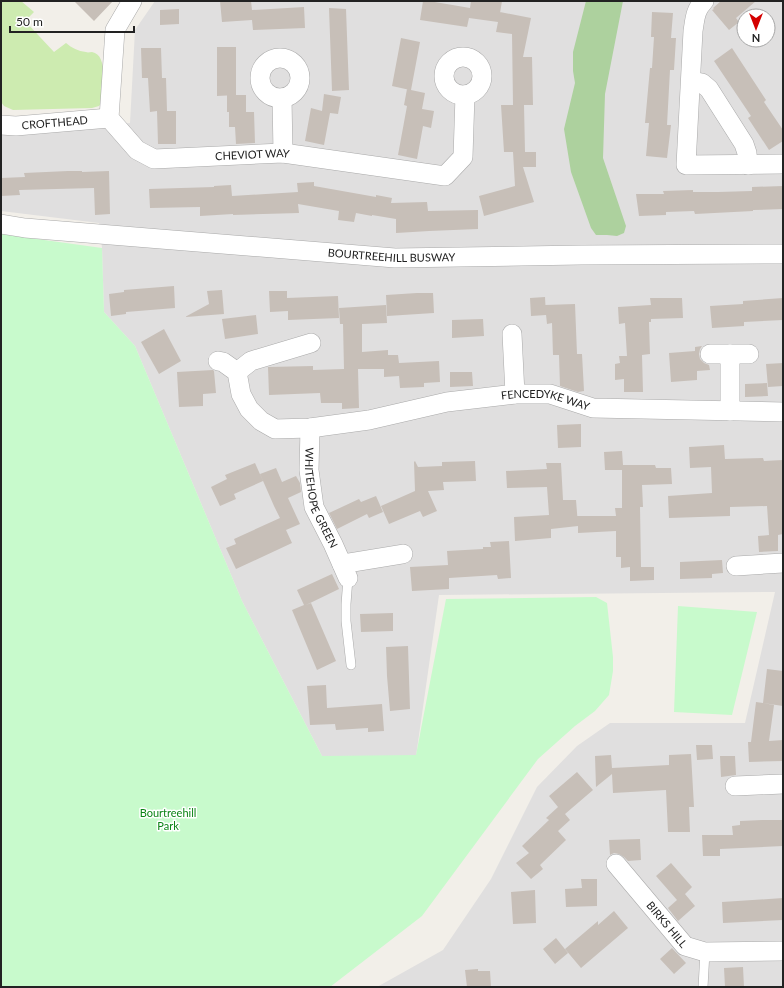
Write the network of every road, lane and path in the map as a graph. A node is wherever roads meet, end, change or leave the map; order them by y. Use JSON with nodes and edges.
{"nodes":[{"id":1,"x":132,"y":1,"type":"edge"},
{"id":2,"x":704,"y":1,"type":"edge"},
{"id":3,"x":691,"y":81,"type":"junction"},
{"id":4,"x":465,"y":95,"type":"dead end"},
{"id":5,"x":282,"y":98,"type":"dead end"},
{"id":6,"x":109,"y":118,"type":"junction"},
{"id":7,"x":1,"y":125,"type":"edge"},
{"id":8,"x":283,"y":153,"type":"junction"},
{"id":9,"x":783,"y":164,"type":"edge"},
{"id":10,"x":748,"y":165,"type":"junction"},
{"id":11,"x":1,"y":224,"type":"edge"},
{"id":12,"x":783,"y":254,"type":"edge"},
{"id":13,"x":512,"y":334,"type":"dead end"},
{"id":14,"x":311,"y":343,"type":"dead end"},
{"id":15,"x":710,"y":354,"type":"dead end"},
{"id":16,"x":730,"y":354,"type":"junction"},
{"id":17,"x":749,"y":354,"type":"dead end"},
{"id":18,"x":218,"y":361,"type":"dead end"},
{"id":19,"x":244,"y":367,"type":"junction"},
{"id":20,"x":515,"y":394,"type":"junction"},
{"id":21,"x":730,"y":411,"type":"junction"},
{"id":22,"x":783,"y":412,"type":"edge"},
{"id":23,"x":310,"y":428,"type":"junction"},
{"id":24,"x":403,"y":554,"type":"dead end"},
{"id":25,"x":783,"y":563,"type":"edge"},
{"id":26,"x":736,"y":566,"type":"dead end"},
{"id":27,"x":345,"y":571,"type":"junction"},
{"id":28,"x":351,"y":665,"type":"dead end"},
{"id":29,"x":783,"y":784,"type":"edge"},
{"id":30,"x":736,"y":786,"type":"dead end"},
{"id":31,"x":616,"y":864,"type":"dead end"},
{"id":32,"x":783,"y":951,"type":"edge"},
{"id":33,"x":705,"y":952,"type":"junction"},
{"id":34,"x":703,"y":987,"type":"edge"}],
"edges":[{"from":1,"to":6,"type":"street"},
{"from":2,"to":3,"type":"street"},
{"from":3,"to":10,"type":"street"},
{"from":3,"to":10,"type":"street"},
{"from":4,"to":8,"type":"street","name":"CHEVIOT WAY"},
{"from":5,"to":8,"type":"street"},
{"from":6,"to":7,"type":"street","name":"CROFTHEAD"},
{"from":6,"to":8,"type":"street","name":"CHEVIOT WAY"},
{"from":9,"to":10,"type":"street"},
{"from":11,"to":12,"type":"street","name":"BOURTREEHILL BUSWAY"},
{"from":13,"to":20,"type":"street"},
{"from":14,"to":19,"type":"street"},
{"from":15,"to":16,"type":"street"},
{"from":16,"to":17,"type":"street"},
{"from":16,"to":21,"type":"street"},
{"from":18,"to":19,"type":"street"},
{"from":19,"to":23,"type":"street","name":"FENCEDYKE WAY"},
{"from":20,"to":21,"type":"street","name":"FENCEDYKE WAY"},
{"from":20,"to":23,"type":"street","name":"FENCEDYKE WAY"},
{"from":21,"to":22,"type":"street","name":"FENCEDYKE WAY"},
{"from":23,"to":27,"type":"street","name":"WHITEHOPE GREEN"},
{"from":24,"to":27,"type":"street"},
{"from":25,"to":26,"type":"street"},
{"from":27,"to":28,"type":"lane"},
{"from":29,"to":30,"type":"street"},
{"from":31,"to":33,"type":"street","name":"BIRKS HILL"},
{"from":32,"to":33,"type":"street","name":"BIRKS HILL"},
{"from":33,"to":34,"type":"lane"}]}
